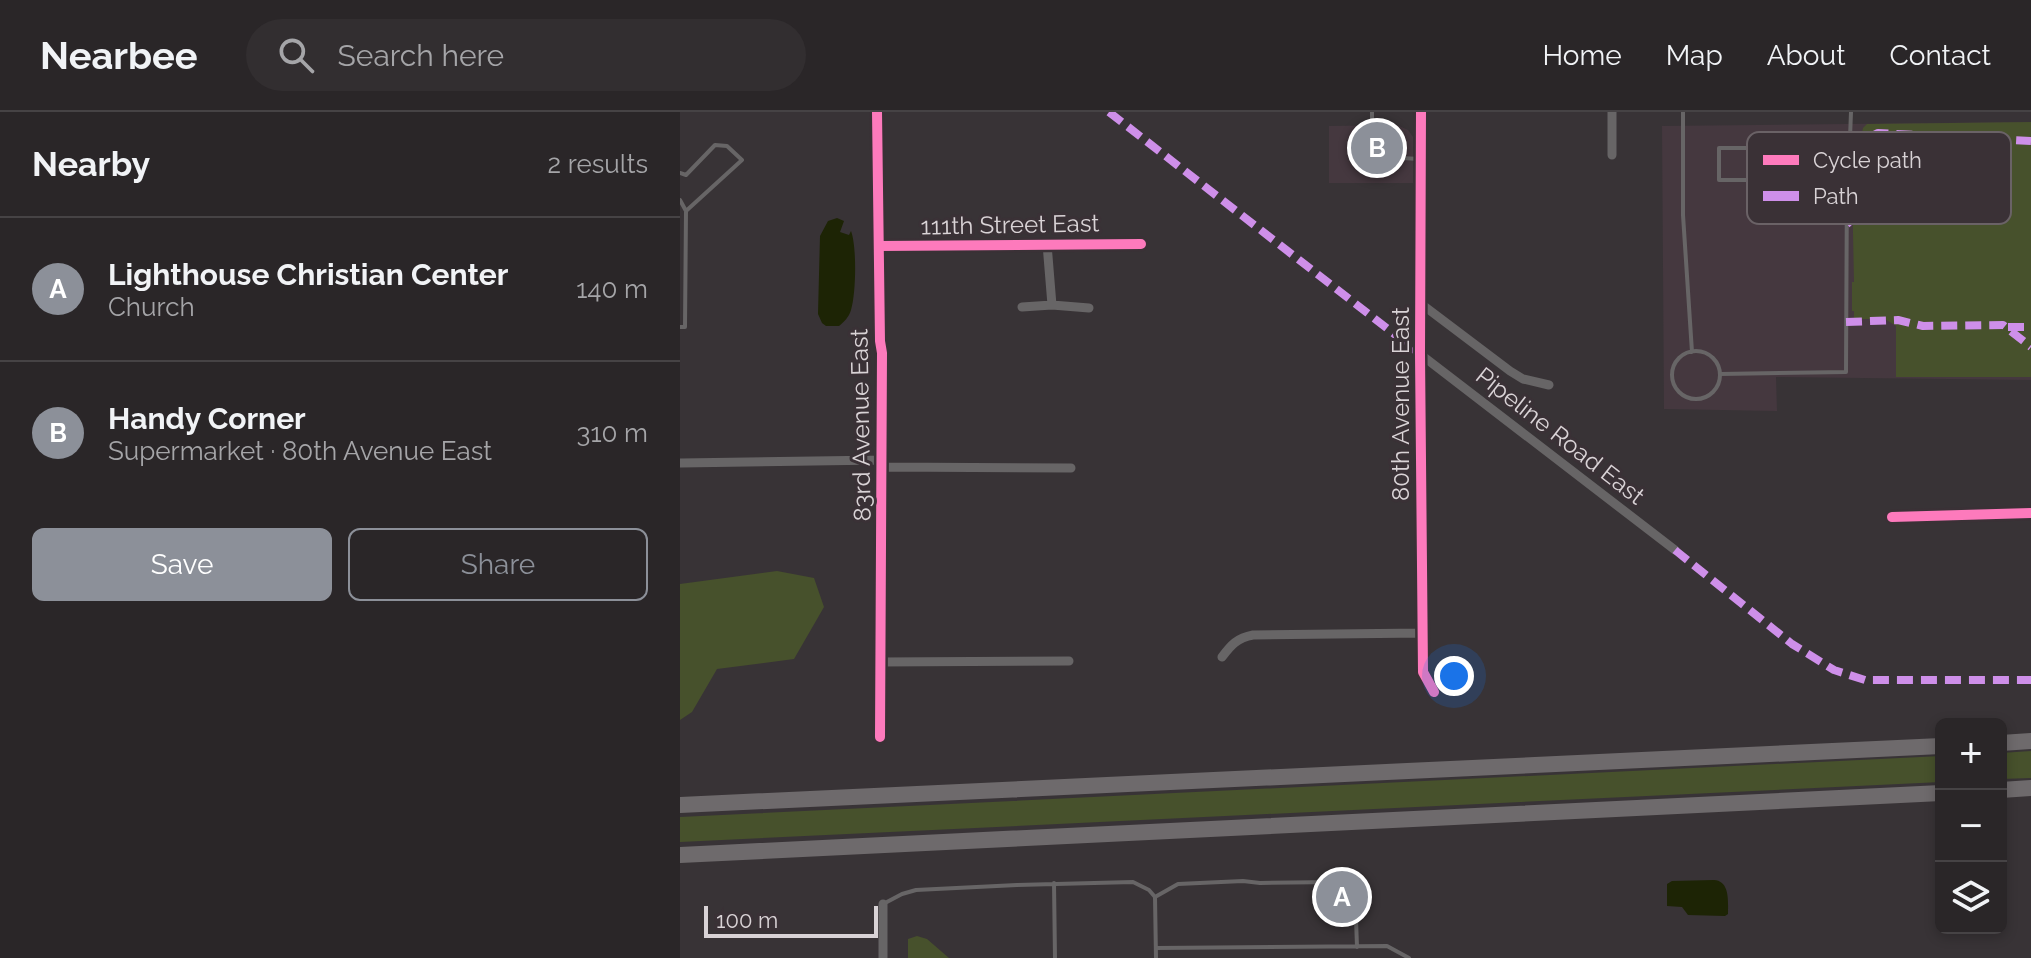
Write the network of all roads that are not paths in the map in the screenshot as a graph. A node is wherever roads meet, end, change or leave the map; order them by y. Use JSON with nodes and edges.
{"nodes":[{"id":1,"x":877,"y":112,"type":"edge"},
{"id":2,"x":1372,"y":112,"type":"edge"},
{"id":3,"x":1421,"y":112,"type":"edge"},
{"id":4,"x":1612,"y":112,"type":"edge"},
{"id":5,"x":1683,"y":112,"type":"edge"},
{"id":6,"x":1851,"y":112,"type":"edge"},
{"id":7,"x":1850,"y":132,"type":"edge"},
{"id":8,"x":1747,"y":148,"type":"edge"},
{"id":9,"x":1612,"y":155,"type":"dead end"},
{"id":10,"x":1422,"y":159,"type":"junction"},
{"id":11,"x":683,"y":174,"type":"edge"},
{"id":12,"x":1747,"y":180,"type":"edge"},
{"id":13,"x":680,"y":181,"type":"edge"},
{"id":14,"x":680,"y":200,"type":"edge"},
{"id":15,"x":686,"y":211,"type":"junction"},
{"id":16,"x":1847,"y":224,"type":"edge"},
{"id":17,"x":1047,"y":244,"type":"junction"},
{"id":18,"x":1141,"y":244,"type":"dead end"},
{"id":19,"x":879,"y":246,"type":"junction"},
{"id":20,"x":1420,"y":303,"type":"junction"},
{"id":21,"x":1052,"y":305,"type":"junction"},
{"id":22,"x":1022,"y":307,"type":"dead end"},
{"id":23,"x":1089,"y":308,"type":"dead end"},
{"id":24,"x":680,"y":327,"type":"edge"},
{"id":25,"x":1692,"y":352,"type":"junction"},
{"id":26,"x":1420,"y":354,"type":"junction"},
{"id":27,"x":1720,"y":374,"type":"junction"},
{"id":28,"x":1549,"y":385,"type":"dead end"},
{"id":29,"x":681,"y":463,"type":"edge"},
{"id":30,"x":882,"y":463,"type":"junction"},
{"id":31,"x":1071,"y":468,"type":"dead end"},
{"id":32,"x":2031,"y":513,"type":"edge"},
{"id":33,"x":1892,"y":517,"type":"dead end"},
{"id":34,"x":1675,"y":550,"type":"dead end"},
{"id":35,"x":1422,"y":633,"type":"junction"},
{"id":36,"x":1222,"y":657,"type":"dead end"},
{"id":37,"x":1069,"y":661,"type":"dead end"},
{"id":38,"x":880,"y":662,"type":"junction"},
{"id":39,"x":1434,"y":692,"type":"dead end"},
{"id":40,"x":880,"y":737,"type":"dead end"},
{"id":41,"x":2031,"y":741,"type":"edge"},
{"id":42,"x":2007,"y":743,"type":"edge"},
{"id":43,"x":1935,"y":746,"type":"edge"},
{"id":44,"x":2031,"y":788,"type":"edge"},
{"id":45,"x":2007,"y":790,"type":"edge"},
{"id":46,"x":1935,"y":793,"type":"edge"},
{"id":47,"x":680,"y":805,"type":"edge"},
{"id":48,"x":680,"y":855,"type":"edge"},
{"id":49,"x":1054,"y":883,"type":"junction"},
{"id":50,"x":1155,"y":897,"type":"junction"},
{"id":51,"x":883,"y":904,"type":"joint"},
{"id":52,"x":1357,"y":947,"type":"junction"},
{"id":53,"x":1156,"y":948,"type":"junction"},
{"id":54,"x":883,"y":958,"type":"edge"},
{"id":55,"x":1055,"y":958,"type":"edge"},
{"id":56,"x":1156,"y":958,"type":"edge"},
{"id":57,"x":1409,"y":958,"type":"edge"}],
"edges":[{"from":1,"to":19,"type":"street","name":"83rd Avenue East"},
{"from":2,"to":10,"type":"lane"},
{"from":3,"to":10,"type":"street","name":"80th Avenue East"},
{"from":4,"to":9,"type":"street"},
{"from":5,"to":25,"type":"lane"},
{"from":6,"to":7,"type":"lane"},
{"from":8,"to":12,"type":"lane"},
{"from":10,"to":20,"type":"street","name":"80th Avenue East"},
{"from":11,"to":13,"type":"lane"},
{"from":11,"to":15,"type":"lane"},
{"from":14,"to":15,"type":"lane"},
{"from":15,"to":24,"type":"lane"},
{"from":16,"to":27,"type":"lane"},
{"from":17,"to":18,"type":"street","name":"111th Street East"},
{"from":17,"to":19,"type":"street","name":"111th Street East"},
{"from":17,"to":21,"type":"street"},
{"from":19,"to":30,"type":"street","name":"83rd Avenue East"},
{"from":20,"to":26,"type":"street","name":"80th Avenue East"},
{"from":20,"to":28,"type":"street"},
{"from":21,"to":22,"type":"street"},
{"from":21,"to":23,"type":"street"},
{"from":25,"to":27,"type":"lane"},
{"from":25,"to":27,"type":"lane"},
{"from":26,"to":34,"type":"street","name":"Pipeline Road East"},
{"from":26,"to":35,"type":"street","name":"80th Avenue East"},
{"from":29,"to":30,"type":"street"},
{"from":30,"to":31,"type":"street"},
{"from":30,"to":38,"type":"street","name":"83rd Avenue East"},
{"from":32,"to":33,"type":"street"},
{"from":35,"to":36,"type":"street"},
{"from":35,"to":39,"type":"street","name":"80th Avenue East"},
{"from":37,"to":38,"type":"street"},
{"from":38,"to":40,"type":"street","name":"83rd Avenue East"},
{"from":41,"to":42,"type":"highway"},
{"from":43,"to":47,"type":"highway"},
{"from":44,"to":45,"type":"highway"},
{"from":46,"to":48,"type":"highway"},
{"from":49,"to":50,"type":"lane"},
{"from":49,"to":51,"type":"lane"},
{"from":49,"to":55,"type":"lane"},
{"from":50,"to":52,"type":"lane"},
{"from":50,"to":53,"type":"lane"},
{"from":51,"to":54,"type":"street"},
{"from":52,"to":53,"type":"lane"},
{"from":52,"to":57,"type":"lane"},
{"from":53,"to":56,"type":"lane"}]}
